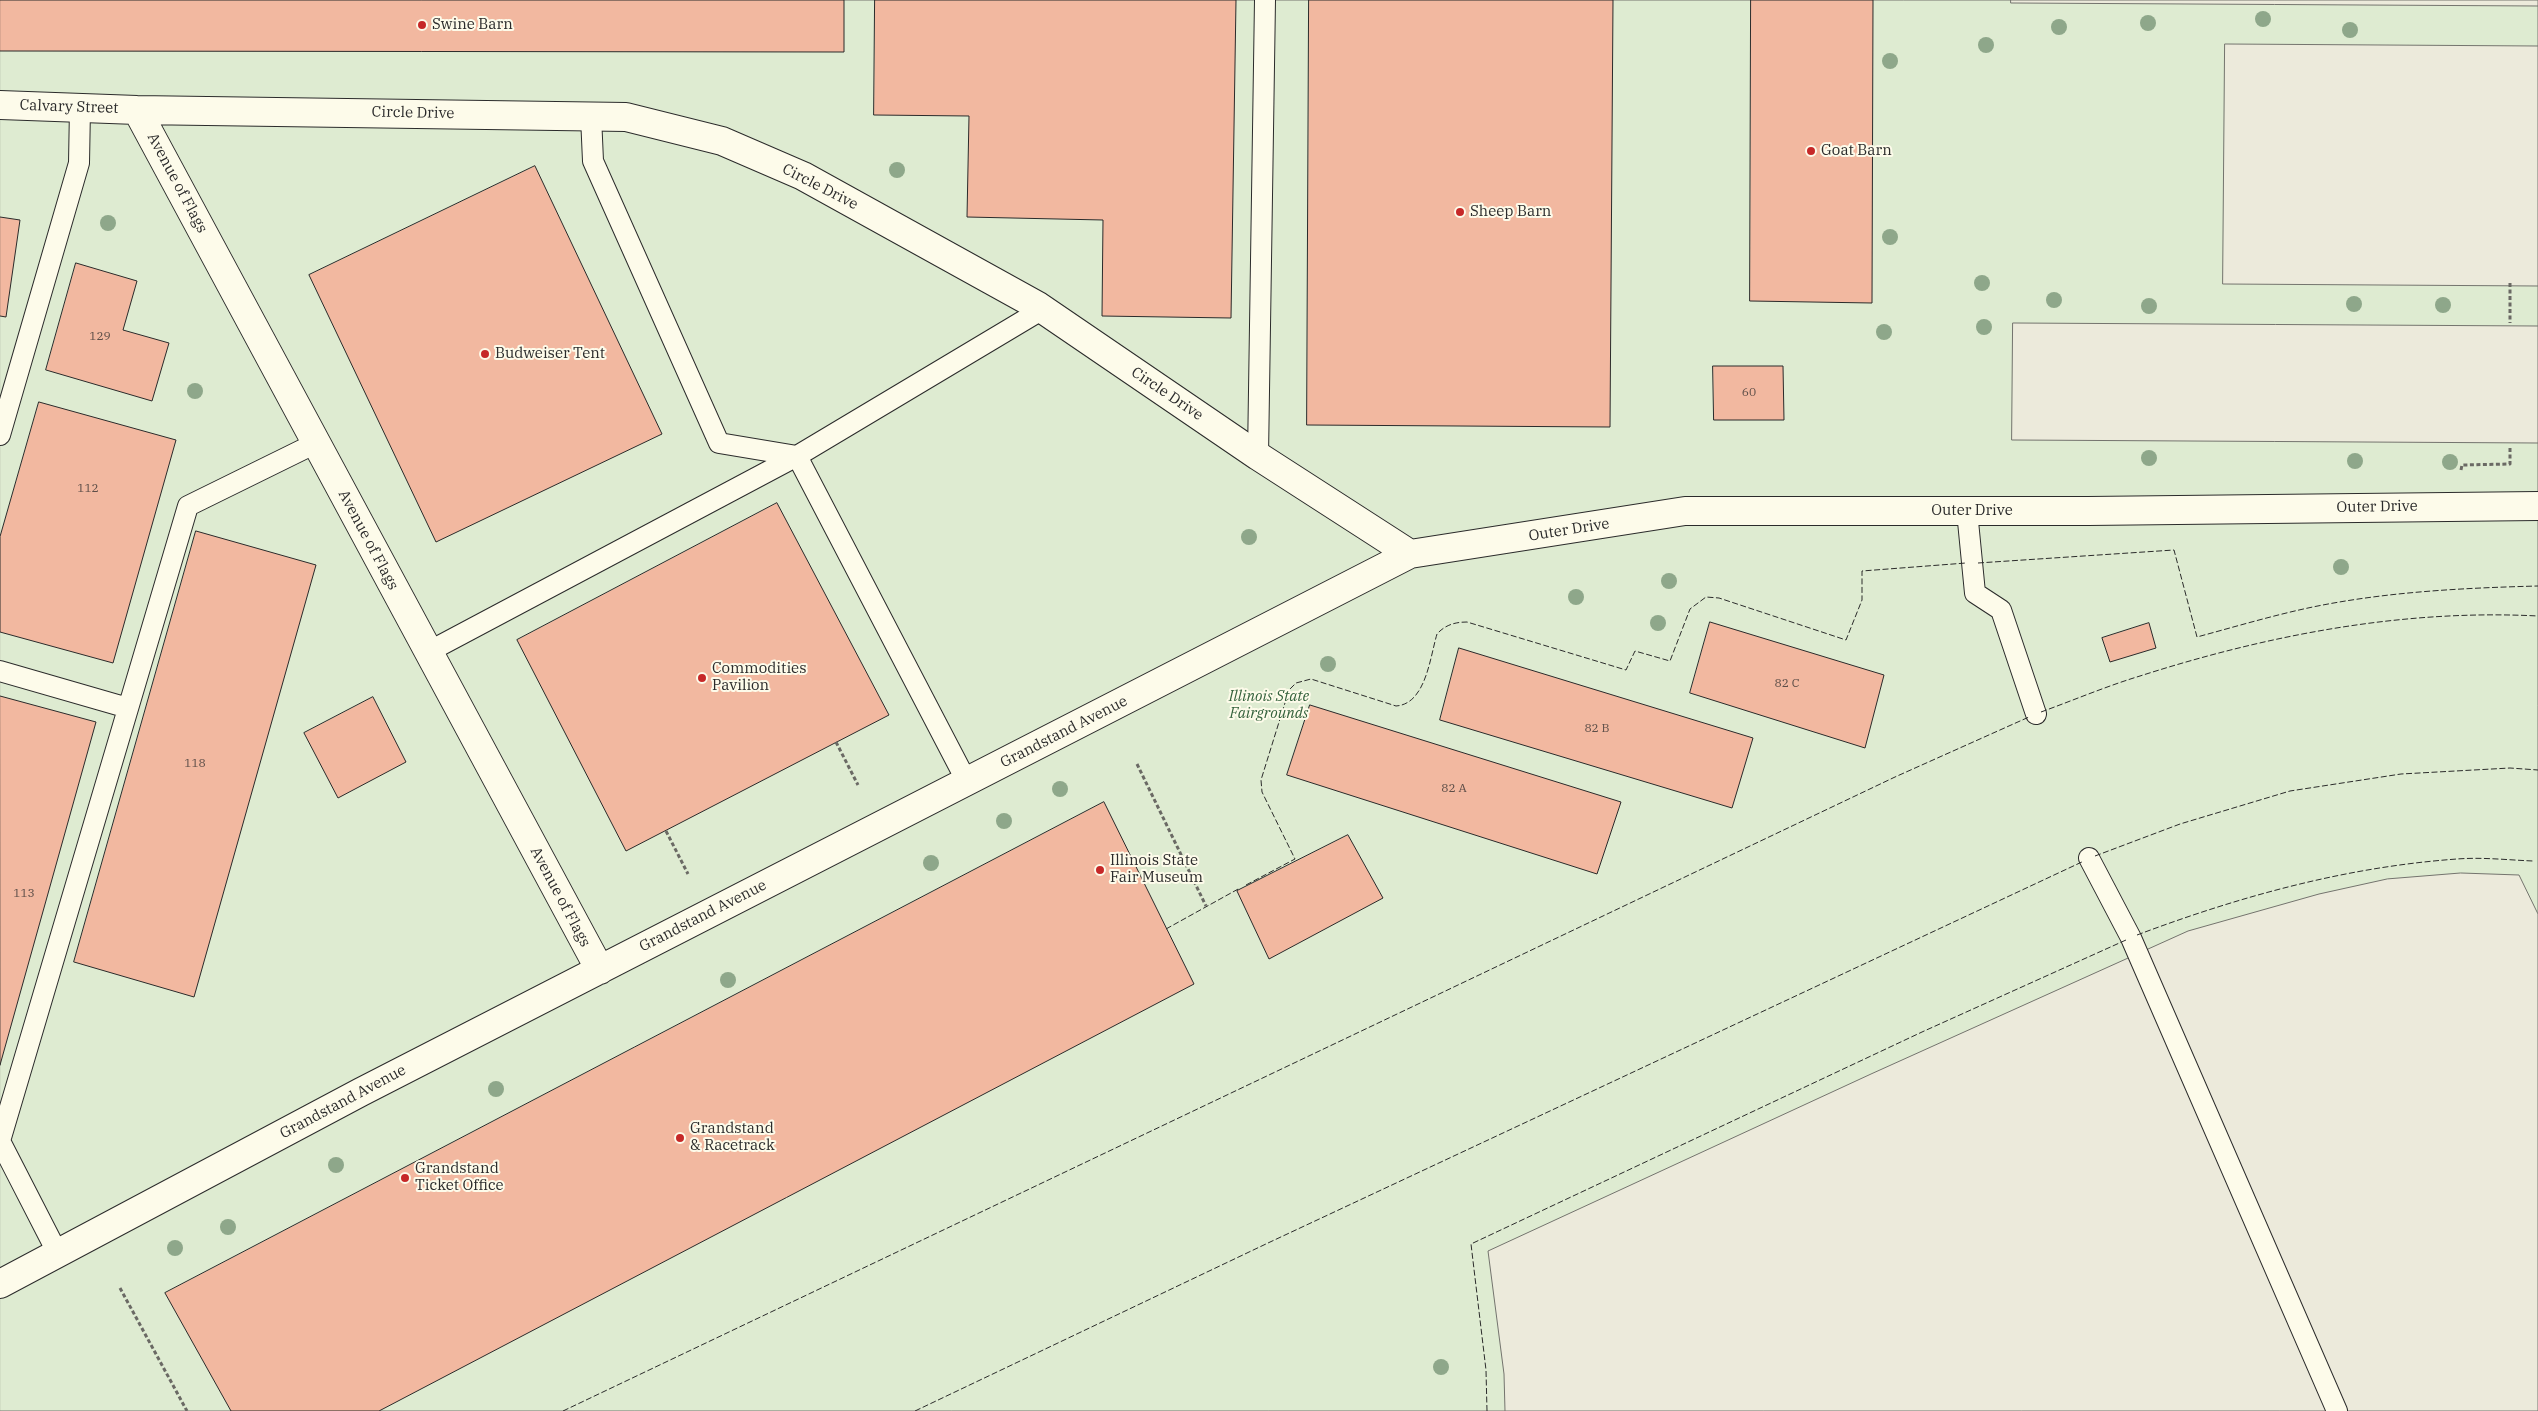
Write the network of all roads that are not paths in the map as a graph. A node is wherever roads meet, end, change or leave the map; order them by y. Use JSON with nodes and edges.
{"nodes":[{"id":1,"x":1265,"y":0,"type":"edge"},
{"id":2,"x":0,"y":105,"type":"edge"},
{"id":3,"x":80,"y":108,"type":"junction"},
{"id":4,"x":137,"y":110,"type":"junction"},
{"id":5,"x":591,"y":116,"type":"junction"},
{"id":6,"x":1043,"y":309,"type":"junction"},
{"id":7,"x":0,"y":435,"type":"edge"},
{"id":8,"x":316,"y":443,"type":"junction"},
{"id":9,"x":797,"y":456,"type":"junction"},
{"id":10,"x":1258,"y":456,"type":"junction"},
{"id":11,"x":2538,"y":506,"type":"edge"},
{"id":12,"x":1967,"y":511,"type":"junction"},
{"id":13,"x":1410,"y":554,"type":"junction"},
{"id":14,"x":428,"y":652,"type":"junction"},
{"id":15,"x":0,"y":671,"type":"edge"},
{"id":16,"x":128,"y":708,"type":"junction"},
{"id":17,"x":2036,"y":714,"type":"dead end"},
{"id":18,"x":967,"y":782,"type":"junction"},
{"id":19,"x":2090,"y":858,"type":"dead end"},
{"id":20,"x":600,"y":970,"type":"junction"},
{"id":21,"x":58,"y":1254,"type":"junction"},
{"id":22,"x":0,"y":1284,"type":"edge"},
{"id":23,"x":2337,"y":1411,"type":"edge"}],
"edges":[{"from":1,"to":10,"type":"lane"},
{"from":2,"to":3,"type":"street","name":"Calvary Street"},
{"from":3,"to":4,"type":"street","name":"Calvary Street"},
{"from":3,"to":7,"type":"lane"},
{"from":4,"to":5,"type":"street","name":"Circle Drive"},
{"from":4,"to":8,"type":"street","name":"Avenue of Flags"},
{"from":5,"to":6,"type":"street","name":"Circle Drive"},
{"from":5,"to":9,"type":"lane"},
{"from":6,"to":9,"type":"lane"},
{"from":6,"to":10,"type":"street","name":"Circle Drive"},
{"from":8,"to":14,"type":"street","name":"Avenue of Flags"},
{"from":8,"to":16,"type":"lane"},
{"from":9,"to":14,"type":"lane"},
{"from":9,"to":18,"type":"lane"},
{"from":10,"to":13,"type":"street","name":"Circle Drive"},
{"from":11,"to":12,"type":"street","name":"Outer Drive"},
{"from":12,"to":13,"type":"street","name":"Outer Drive"},
{"from":12,"to":17,"type":"lane"},
{"from":13,"to":18,"type":"street","name":"Grandstand Avenue"},
{"from":14,"to":20,"type":"street","name":"Avenue of Flags"},
{"from":15,"to":16,"type":"lane"},
{"from":16,"to":21,"type":"lane"},
{"from":18,"to":20,"type":"street","name":"Grandstand Avenue"},
{"from":19,"to":23,"type":"lane"},
{"from":20,"to":21,"type":"street","name":"Grandstand Avenue"},
{"from":21,"to":22,"type":"street","name":"Grandstand Avenue"}]}
